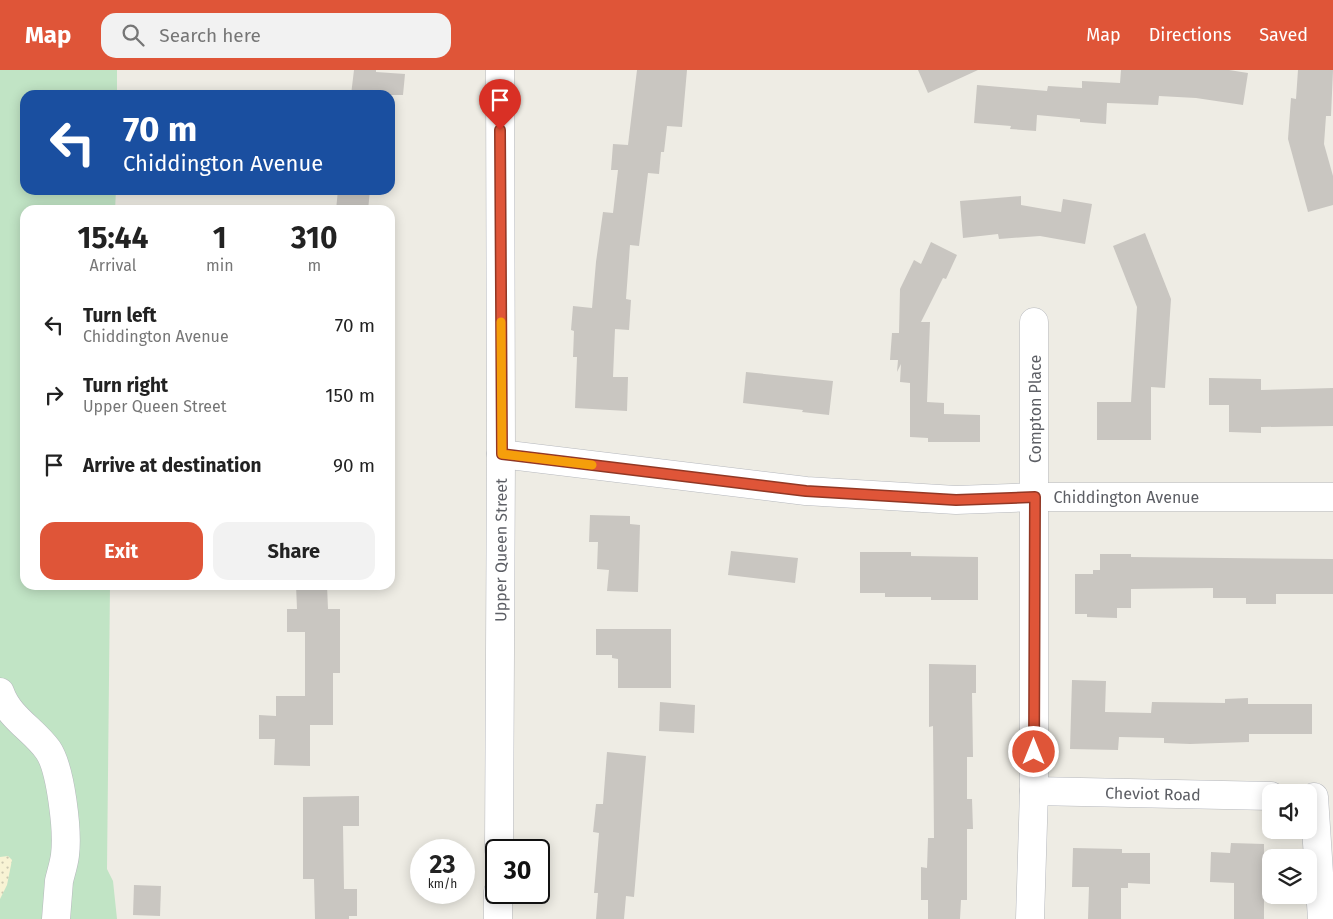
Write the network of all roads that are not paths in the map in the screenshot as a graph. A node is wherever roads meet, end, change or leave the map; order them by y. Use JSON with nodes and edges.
{"nodes":[{"id":1,"x":500,"y":70,"type":"edge"},
{"id":2,"x":1034,"y":322,"type":"dead end"},
{"id":3,"x":502,"y":454,"type":"junction"},
{"id":4,"x":1035,"y":497,"type":"junction"},
{"id":5,"x":1333,"y":497,"type":"edge"},
{"id":6,"x":0,"y":692,"type":"edge"},
{"id":7,"x":1034,"y":792,"type":"junction"},
{"id":8,"x":1262,"y":796,"type":"edge"},
{"id":9,"x":1318,"y":797,"type":"edge"},
{"id":10,"x":499,"y":839,"type":"edge"},
{"id":11,"x":498,"y":904,"type":"edge"},
{"id":12,"x":56,"y":919,"type":"edge"},
{"id":13,"x":498,"y":919,"type":"edge"},
{"id":14,"x":1030,"y":919,"type":"edge"},
{"id":15,"x":1322,"y":919,"type":"edge"}],
"edges":[{"from":1,"to":3,"type":"street","name":"Upper Queen Street"},
{"from":2,"to":4,"type":"street","name":"Compton Place"},
{"from":3,"to":4,"type":"street","name":"Chiddington Avenue"},
{"from":3,"to":10,"type":"street","name":"Upper Queen Street"},
{"from":4,"to":5,"type":"street","name":"Chiddington Avenue"},
{"from":4,"to":7,"type":"street","name":"Compton Place"},
{"from":6,"to":12,"type":"street"},
{"from":7,"to":8,"type":"street","name":"Cheviot Road"},
{"from":7,"to":14,"type":"street","name":"Compton Place"},
{"from":9,"to":15,"type":"street"},
{"from":11,"to":13,"type":"street"}]}
